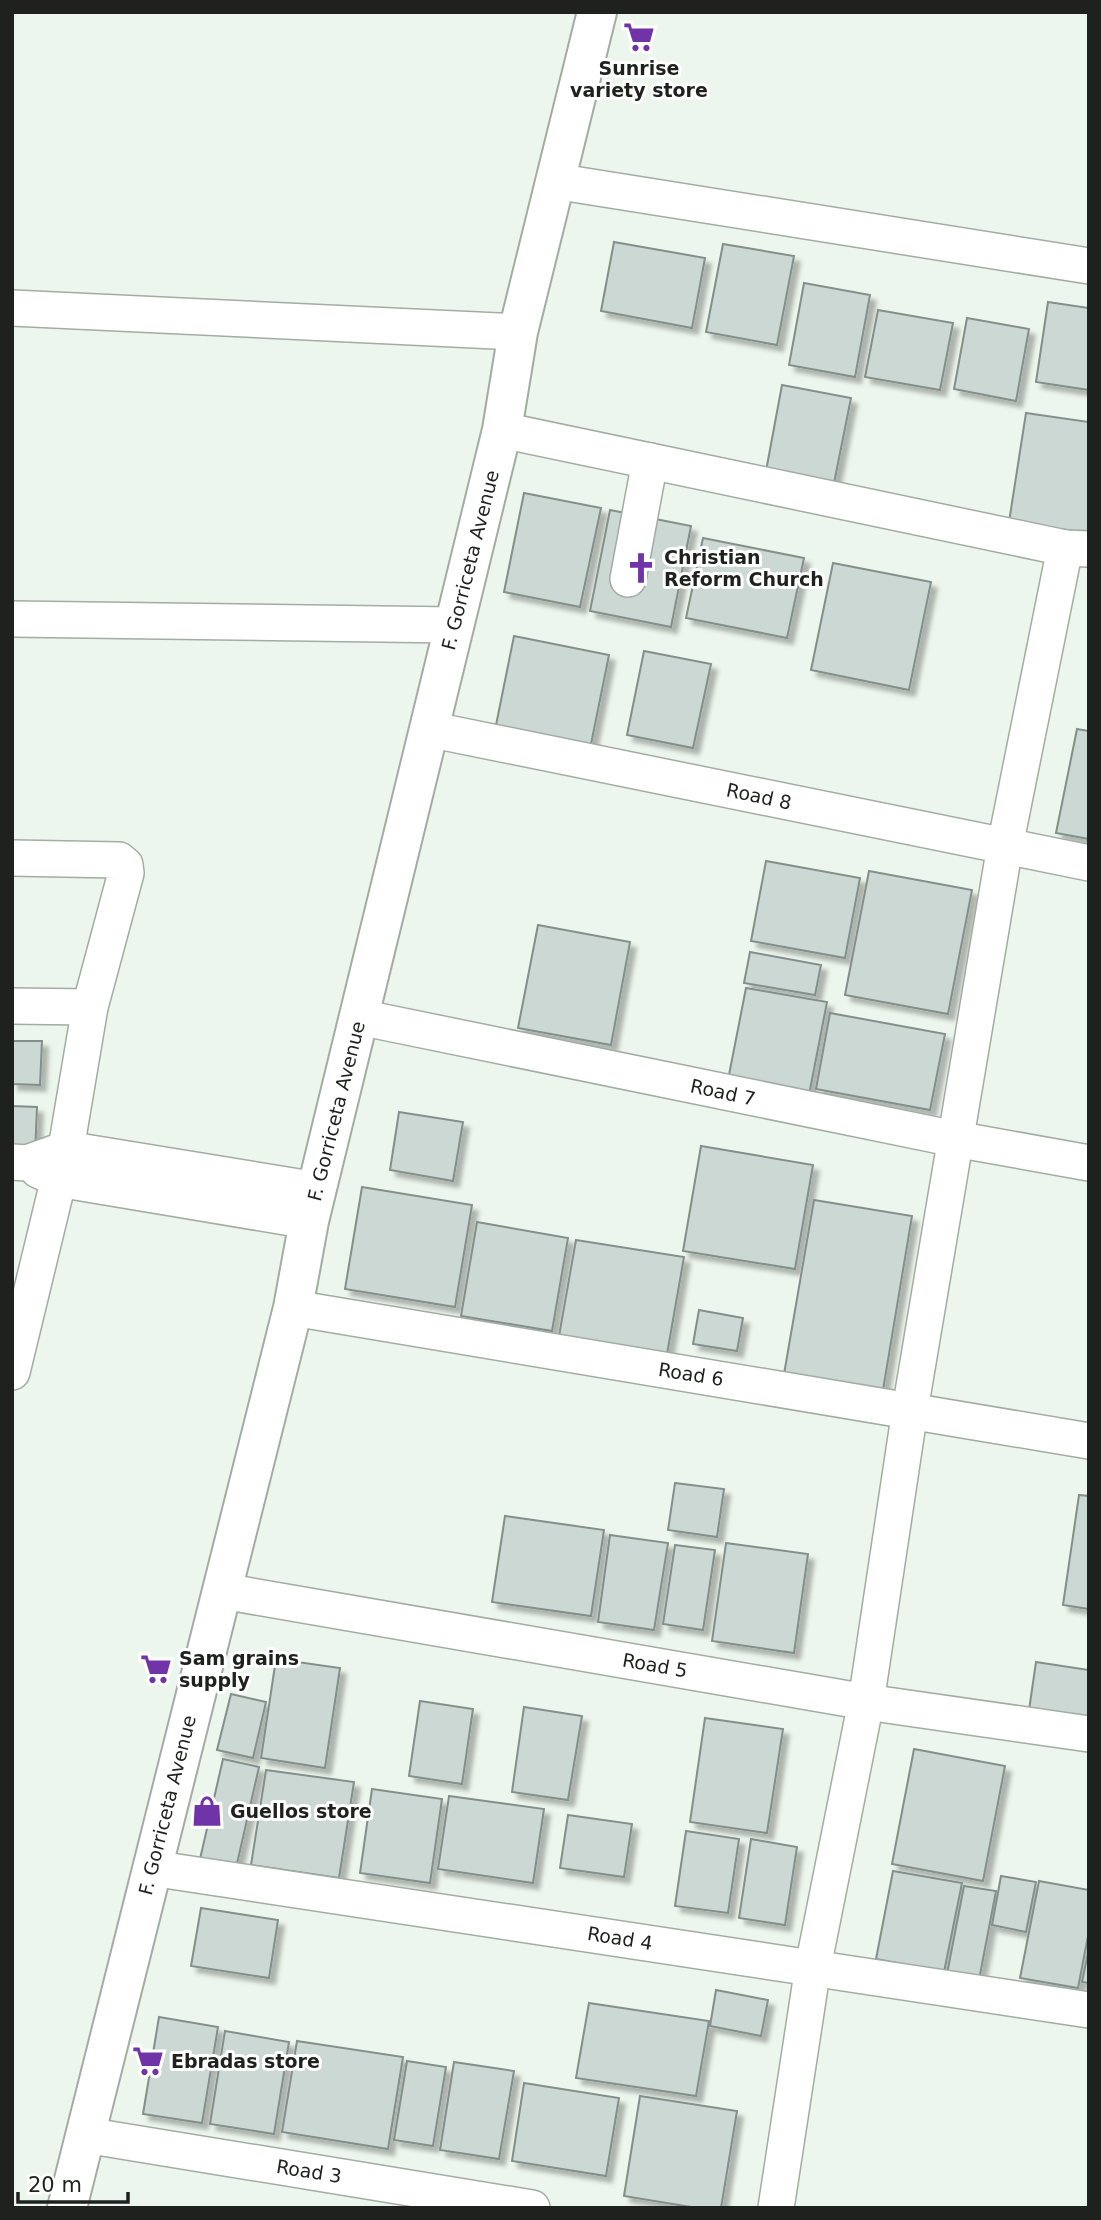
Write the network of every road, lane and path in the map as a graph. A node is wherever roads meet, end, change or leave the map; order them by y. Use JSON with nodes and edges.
{"nodes":[{"id":1,"x":597,"y":12,"type":"edge"},
{"id":2,"x":554,"y":181,"type":"junction"},
{"id":3,"x":1089,"y":267,"type":"edge"},
{"id":4,"x":12,"y":308,"type":"edge"},
{"id":5,"x":518,"y":332,"type":"junction"},
{"id":6,"x":502,"y":430,"type":"junction"},
{"id":7,"x":650,"y":461,"type":"junction"},
{"id":8,"x":1077,"y":549,"type":"edge"},
{"id":9,"x":628,"y":579,"type":"dead end"},
{"id":10,"x":12,"y":620,"type":"edge"},
{"id":11,"x":454,"y":625,"type":"junction"},
{"id":12,"x":429,"y":729,"type":"junction"},
{"id":13,"x":1005,"y":846,"type":"junction"},
{"id":14,"x":12,"y":858,"type":"edge"},
{"id":15,"x":1089,"y":863,"type":"edge"},
{"id":16,"x":12,"y":1006,"type":"edge"},
{"id":17,"x":90,"y":1007,"type":"junction"},
{"id":18,"x":359,"y":1017,"type":"junction"},
{"id":19,"x":955,"y":1139,"type":"junction"},
{"id":20,"x":20,"y":1163,"type":"edge"},
{"id":21,"x":1089,"y":1163,"type":"edge"},
{"id":22,"x":62,"y":1164,"type":"junction"},
{"id":23,"x":313,"y":1206,"type":"junction"},
{"id":24,"x":293,"y":1308,"type":"junction"},
{"id":25,"x":19,"y":1315,"type":"edge"},
{"id":26,"x":12,"y":1372,"type":"edge"},
{"id":27,"x":910,"y":1410,"type":"junction"},
{"id":28,"x":1089,"y":1441,"type":"edge"},
{"id":29,"x":222,"y":1591,"type":"junction"},
{"id":30,"x":866,"y":1702,"type":"junction"},
{"id":31,"x":1089,"y":1734,"type":"edge"},
{"id":32,"x":151,"y":1868,"type":"junction"},
{"id":33,"x":813,"y":1967,"type":"junction"},
{"id":34,"x":1089,"y":2010,"type":"edge"},
{"id":35,"x":85,"y":2135,"type":"junction"},
{"id":36,"x":67,"y":2208,"type":"edge"},
{"id":37,"x":532,"y":2208,"type":"edge"},
{"id":38,"x":776,"y":2208,"type":"edge"}],
"edges":[{"from":1,"to":2,"type":"main road","name":"F. Gorriceta Avenue"},
{"from":2,"to":3,"type":"street"},
{"from":2,"to":5,"type":"main road","name":"F. Gorriceta Avenue"},
{"from":4,"to":5,"type":"street"},
{"from":5,"to":6,"type":"main road","name":"F. Gorriceta Avenue"},
{"from":6,"to":7,"type":"street"},
{"from":6,"to":11,"type":"main road","name":"F. Gorriceta Avenue"},
{"from":7,"to":8,"type":"street"},
{"from":7,"to":9,"type":"street"},
{"from":8,"to":13,"type":"street"},
{"from":10,"to":11,"type":"street"},
{"from":11,"to":12,"type":"main road","name":"F. Gorriceta Avenue"},
{"from":12,"to":13,"type":"street","name":"Road 8"},
{"from":12,"to":18,"type":"main road","name":"F. Gorriceta Avenue"},
{"from":13,"to":15,"type":"street","name":"Road 8"},
{"from":13,"to":19,"type":"street"},
{"from":14,"to":17,"type":"street"},
{"from":16,"to":17,"type":"street"},
{"from":17,"to":22,"type":"street"},
{"from":18,"to":19,"type":"street","name":"Road 7"},
{"from":18,"to":23,"type":"main road","name":"F. Gorriceta Avenue"},
{"from":19,"to":21,"type":"street","name":"Road 7"},
{"from":19,"to":27,"type":"street"},
{"from":20,"to":22,"type":"street"},
{"from":22,"to":23,"type":"street"},
{"from":22,"to":25,"type":"street"},
{"from":23,"to":24,"type":"main road","name":"F. Gorriceta Avenue"},
{"from":24,"to":27,"type":"street","name":"Road 6"},
{"from":24,"to":29,"type":"main road","name":"F. Gorriceta Avenue"},
{"from":25,"to":26,"type":"street"},
{"from":27,"to":28,"type":"street","name":"Road 6"},
{"from":27,"to":30,"type":"street"},
{"from":29,"to":30,"type":"street","name":"Road 5"},
{"from":29,"to":32,"type":"main road","name":"F. Gorriceta Avenue"},
{"from":30,"to":31,"type":"street","name":"Road 5"},
{"from":30,"to":33,"type":"street"},
{"from":32,"to":33,"type":"street","name":"Road 4"},
{"from":32,"to":35,"type":"main road","name":"F. Gorriceta Avenue"},
{"from":33,"to":34,"type":"street","name":"Road 4"},
{"from":33,"to":38,"type":"street"},
{"from":35,"to":36,"type":"main road","name":"F. Gorriceta Avenue"},
{"from":35,"to":37,"type":"street","name":"Road 3"}]}
